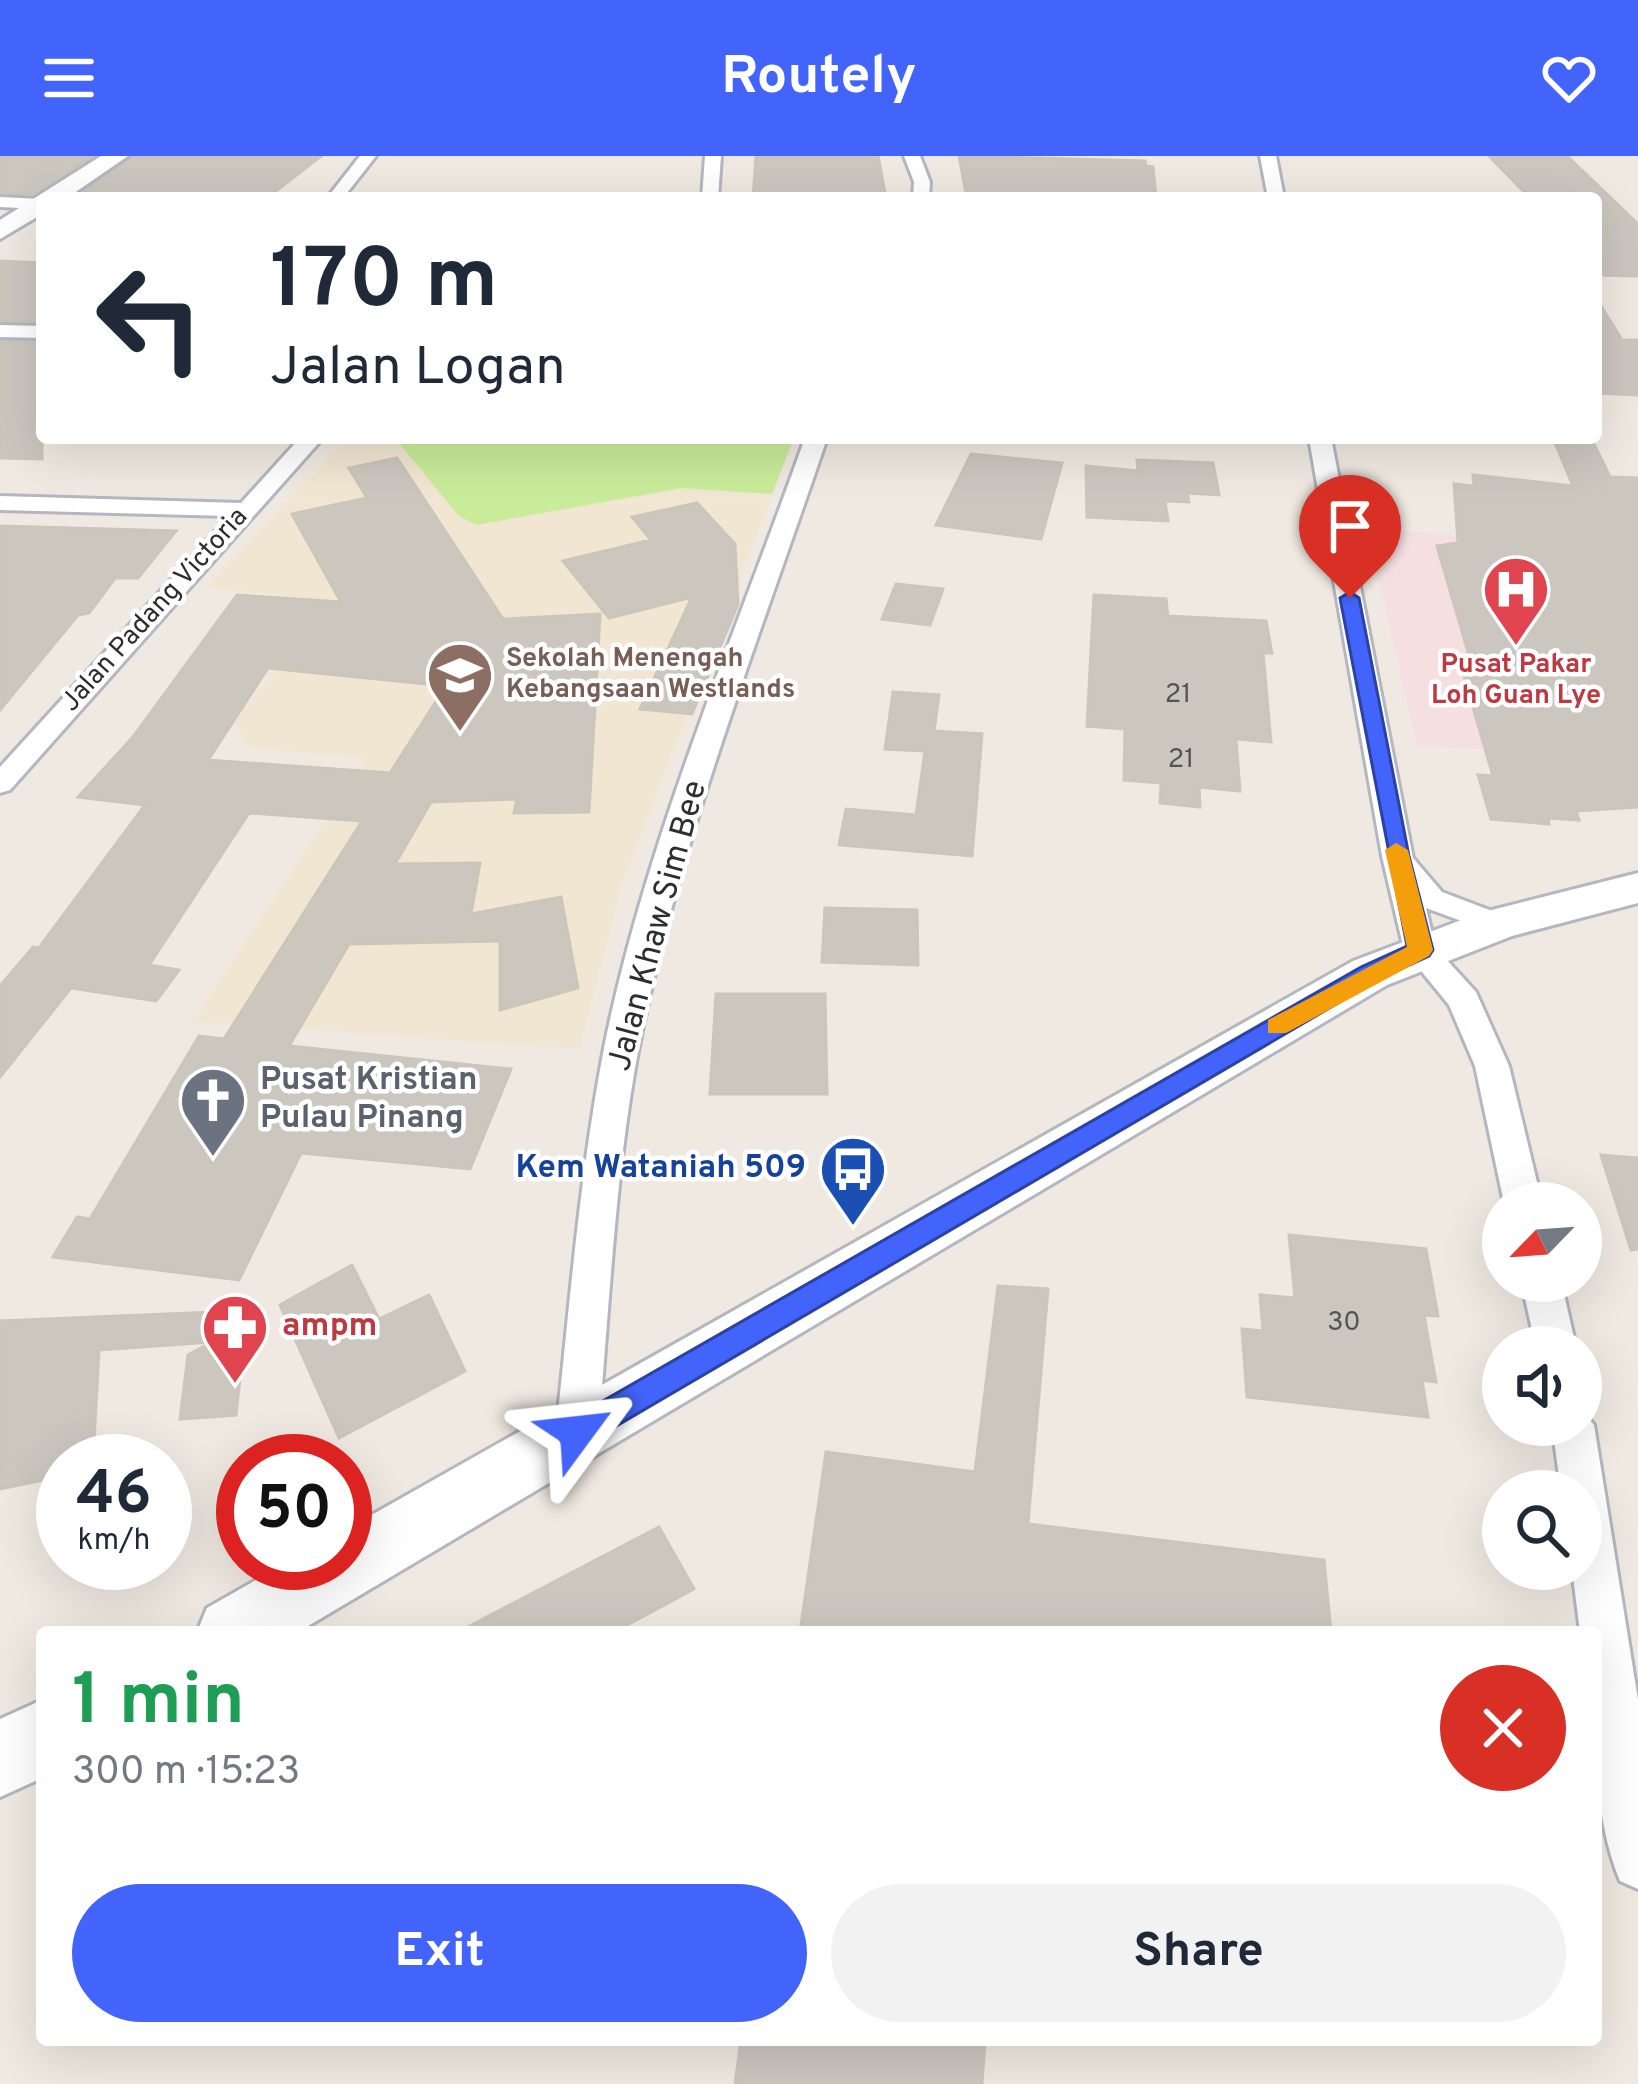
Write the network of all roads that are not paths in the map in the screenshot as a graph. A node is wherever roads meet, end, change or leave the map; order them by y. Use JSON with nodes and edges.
{"nodes":[{"id":1,"x":117,"y":156,"type":"edge"},
{"id":2,"x":368,"y":156,"type":"edge"},
{"id":3,"x":713,"y":156,"type":"edge"},
{"id":4,"x":912,"y":156,"type":"edge"},
{"id":5,"x":1268,"y":156,"type":"edge"},
{"id":6,"x":60,"y":192,"type":"edge"},
{"id":7,"x":340,"y":192,"type":"edge"},
{"id":8,"x":710,"y":192,"type":"edge"},
{"id":9,"x":921,"y":192,"type":"edge"},
{"id":10,"x":1275,"y":192,"type":"edge"},
{"id":11,"x":0,"y":202,"type":"edge"},
{"id":12,"x":36,"y":204,"type":"edge"},
{"id":13,"x":36,"y":207,"type":"edge"},
{"id":14,"x":0,"y":231,"type":"edge"},
{"id":15,"x":0,"y":331,"type":"edge"},
{"id":16,"x":36,"y":332,"type":"edge"},
{"id":17,"x":306,"y":444,"type":"edge"},
{"id":18,"x":814,"y":444,"type":"edge"},
{"id":19,"x":1321,"y":444,"type":"edge"},
{"id":20,"x":0,"y":503,"type":"edge"},
{"id":21,"x":245,"y":510,"type":"junction"},
{"id":22,"x":6,"y":770,"type":"edge"},
{"id":23,"x":1397,"y":856,"type":"junction"},
{"id":24,"x":1638,"y":888,"type":"edge"},
{"id":25,"x":1497,"y":924,"type":"junction"},
{"id":26,"x":1420,"y":950,"type":"junction"},
{"id":27,"x":1518,"y":1182,"type":"edge"},
{"id":28,"x":577,"y":1432,"type":"junction"},
{"id":29,"x":1576,"y":1446,"type":"edge"},
{"id":30,"x":242,"y":1626,"type":"edge"},
{"id":31,"x":36,"y":1740,"type":"edge"},
{"id":32,"x":0,"y":1760,"type":"edge"},
{"id":33,"x":1638,"y":1863,"type":"edge"}],
"edges":[{"from":1,"to":6,"type":"main road"},
{"from":2,"to":7,"type":"street"},
{"from":3,"to":8,"type":"street"},
{"from":4,"to":9,"type":"street"},
{"from":5,"to":10,"type":"street"},
{"from":11,"to":12,"type":"street"},
{"from":13,"to":14,"type":"main road"},
{"from":15,"to":16,"type":"street"},
{"from":17,"to":21,"type":"street","name":"Jalan Padang Victoria"},
{"from":18,"to":28,"type":"street","name":"Jalan Khaw Sim Bee"},
{"from":19,"to":23,"type":"street"},
{"from":20,"to":21,"type":"street"},
{"from":21,"to":22,"type":"street","name":"Jalan Padang Victoria"},
{"from":23,"to":25,"type":"street"},
{"from":23,"to":26,"type":"street"},
{"from":24,"to":25,"type":"main road"},
{"from":25,"to":26,"type":"main road"},
{"from":26,"to":27,"type":"street"},
{"from":26,"to":28,"type":"main road"},
{"from":28,"to":30,"type":"main road"},
{"from":29,"to":33,"type":"street"},
{"from":31,"to":32,"type":"main road"}]}
